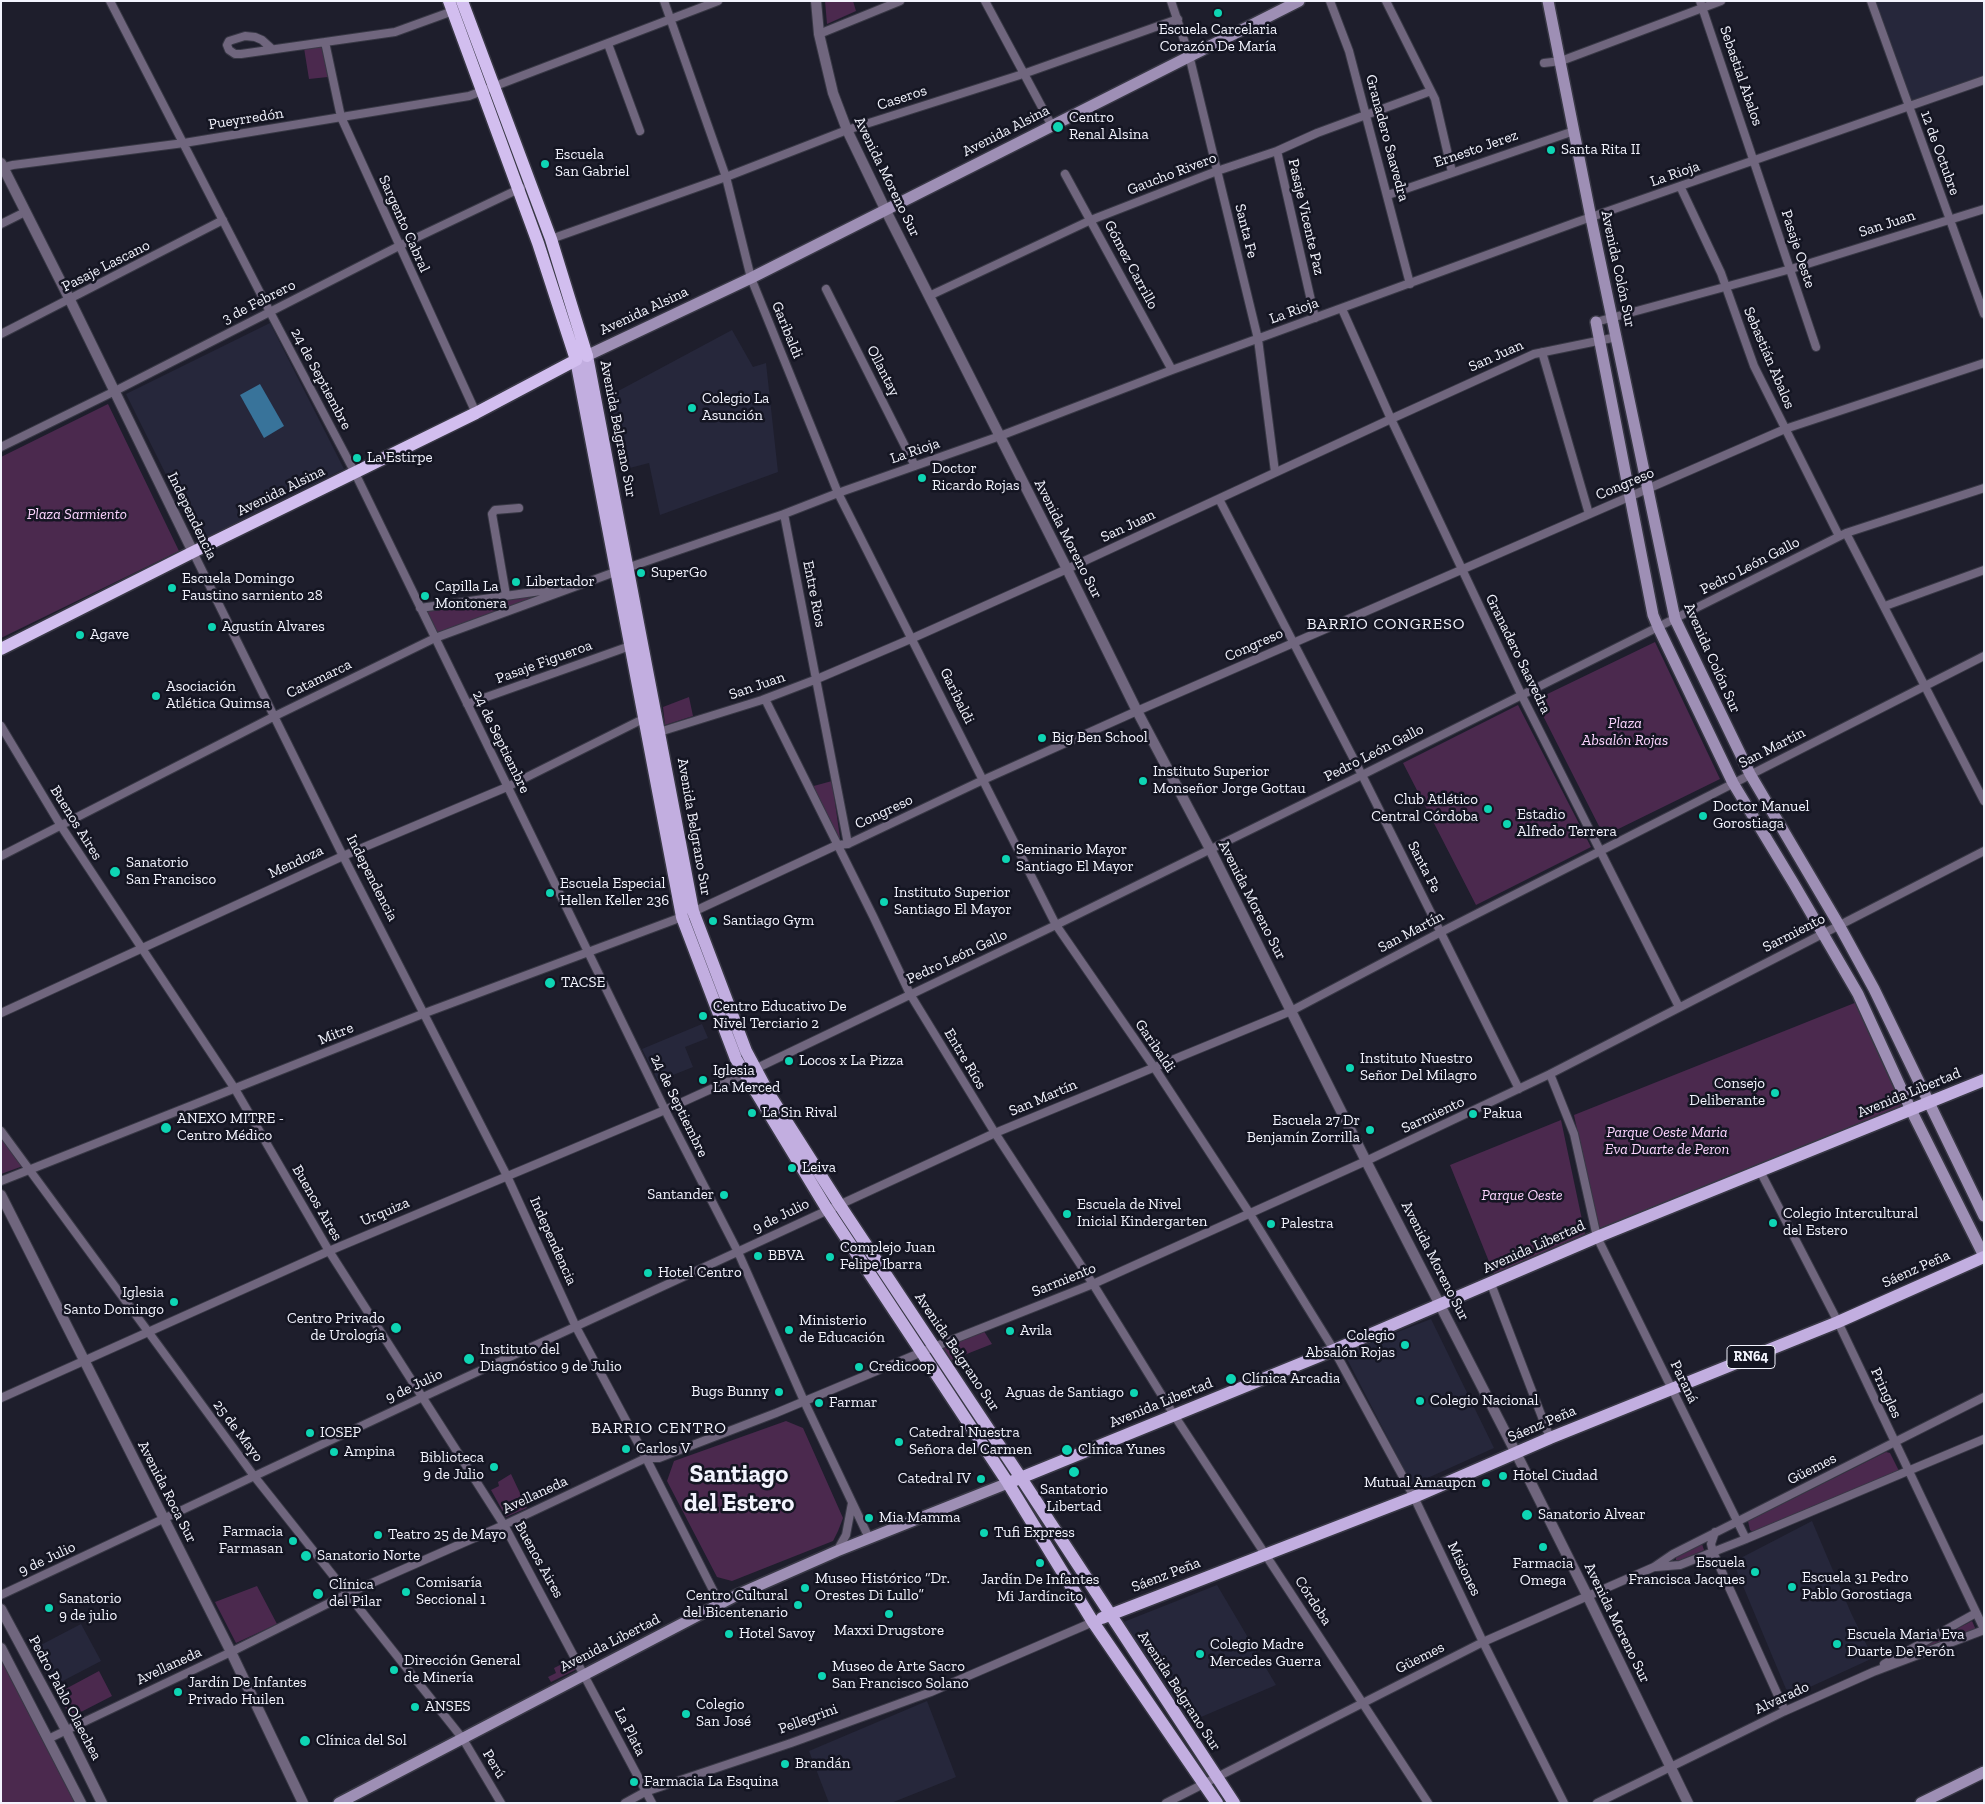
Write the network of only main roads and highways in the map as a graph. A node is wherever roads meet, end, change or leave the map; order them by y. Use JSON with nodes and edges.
{"nodes":[{"id":1,"x":462,"y":1,"type":"edge"},
{"id":2,"x":1300,"y":1,"type":"edge"},
{"id":3,"x":1548,"y":1,"type":"edge"},
{"id":4,"x":451,"y":6,"type":"edge"},
{"id":5,"x":488,"y":89,"type":"junction"},
{"id":6,"x":1596,"y":322,"type":"road end"},
{"id":7,"x":582,"y":358,"type":"junction"},
{"id":8,"x":1,"y":649,"type":"edge"},
{"id":9,"x":688,"y":914,"type":"junction"},
{"id":10,"x":1984,"y":1080,"type":"edge"},
{"id":11,"x":1928,"y":1102,"type":"junction"},
{"id":12,"x":1911,"y":1110,"type":"junction"},
{"id":13,"x":833,"y":1207,"type":"junction"},
{"id":14,"x":1984,"y":1216,"type":"edge"},
{"id":15,"x":1984,"y":1257,"type":"edge"},
{"id":16,"x":1021,"y":1478,"type":"junction"},
{"id":17,"x":1008,"y":1483,"type":"junction"},
{"id":18,"x":1109,"y":1614,"type":"junction"},
{"id":19,"x":1093,"y":1622,"type":"junction"},
{"id":20,"x":1984,"y":1772,"type":"edge"},
{"id":21,"x":339,"y":1803,"type":"edge"},
{"id":22,"x":1217,"y":1803,"type":"edge"},
{"id":23,"x":1234,"y":1803,"type":"edge"},
{"id":24,"x":1921,"y":1803,"type":"edge"}],
"edges":[{"from":1,"to":5,"type":"highway","name":"Avenida Belgrano Sur"},
{"from":2,"to":7,"type":"main road","name":"Avenida Alsina"},
{"from":3,"to":11,"type":"main road","name":"Avenida Colón Sur"},
{"from":4,"to":5,"type":"highway","name":"Avenida Belgrano Sur"},
{"from":5,"to":7,"type":"highway","name":"Avenida Belgrano Sur"},
{"from":5,"to":7,"type":"highway","name":"Avenida Belgrano Sur"},
{"from":6,"to":12,"type":"main road"},
{"from":7,"to":8,"type":"highway","name":"Avenida Alsina"},
{"from":7,"to":9,"type":"main road","name":"Avenida Belgrano Sur"},
{"from":7,"to":9,"type":"main road","name":"Avenida Belgrano Sur"},
{"from":9,"to":13,"type":"main road","name":"Avenida Belgrano Sur"},
{"from":10,"to":11,"type":"main road","name":"Avenida Libertad"},
{"from":11,"to":12,"type":"main road","name":"Avenida Libertad"},
{"from":11,"to":14,"type":"main road","name":"Avenida Colón Sur"},
{"from":12,"to":15,"type":"main road"},
{"from":12,"to":16,"type":"main road","name":"Avenida Libertad"},
{"from":13,"to":16,"type":"main road","name":"Avenida Belgrano Sur"},
{"from":13,"to":17,"type":"main road","name":"Avenida Belgrano Sur"},
{"from":15,"to":18,"type":"main road","name":"Sáenz Peña","number":"RN64"},
{"from":16,"to":17,"type":"main road","name":"Avenida Libertad"},
{"from":16,"to":18,"type":"main road","name":"Avenida Belgrano Sur"},
{"from":17,"to":19,"type":"main road","name":"Avenida Belgrano Sur"},
{"from":17,"to":21,"type":"main road","name":"Avenida Libertad"},
{"from":18,"to":19,"type":"main road","name":"Pellegrini"},
{"from":18,"to":23,"type":"main road","name":"Avenida Belgrano Sur"},
{"from":19,"to":22,"type":"main road","name":"Avenida Belgrano Sur"},
{"from":20,"to":24,"type":"main road"}]}
